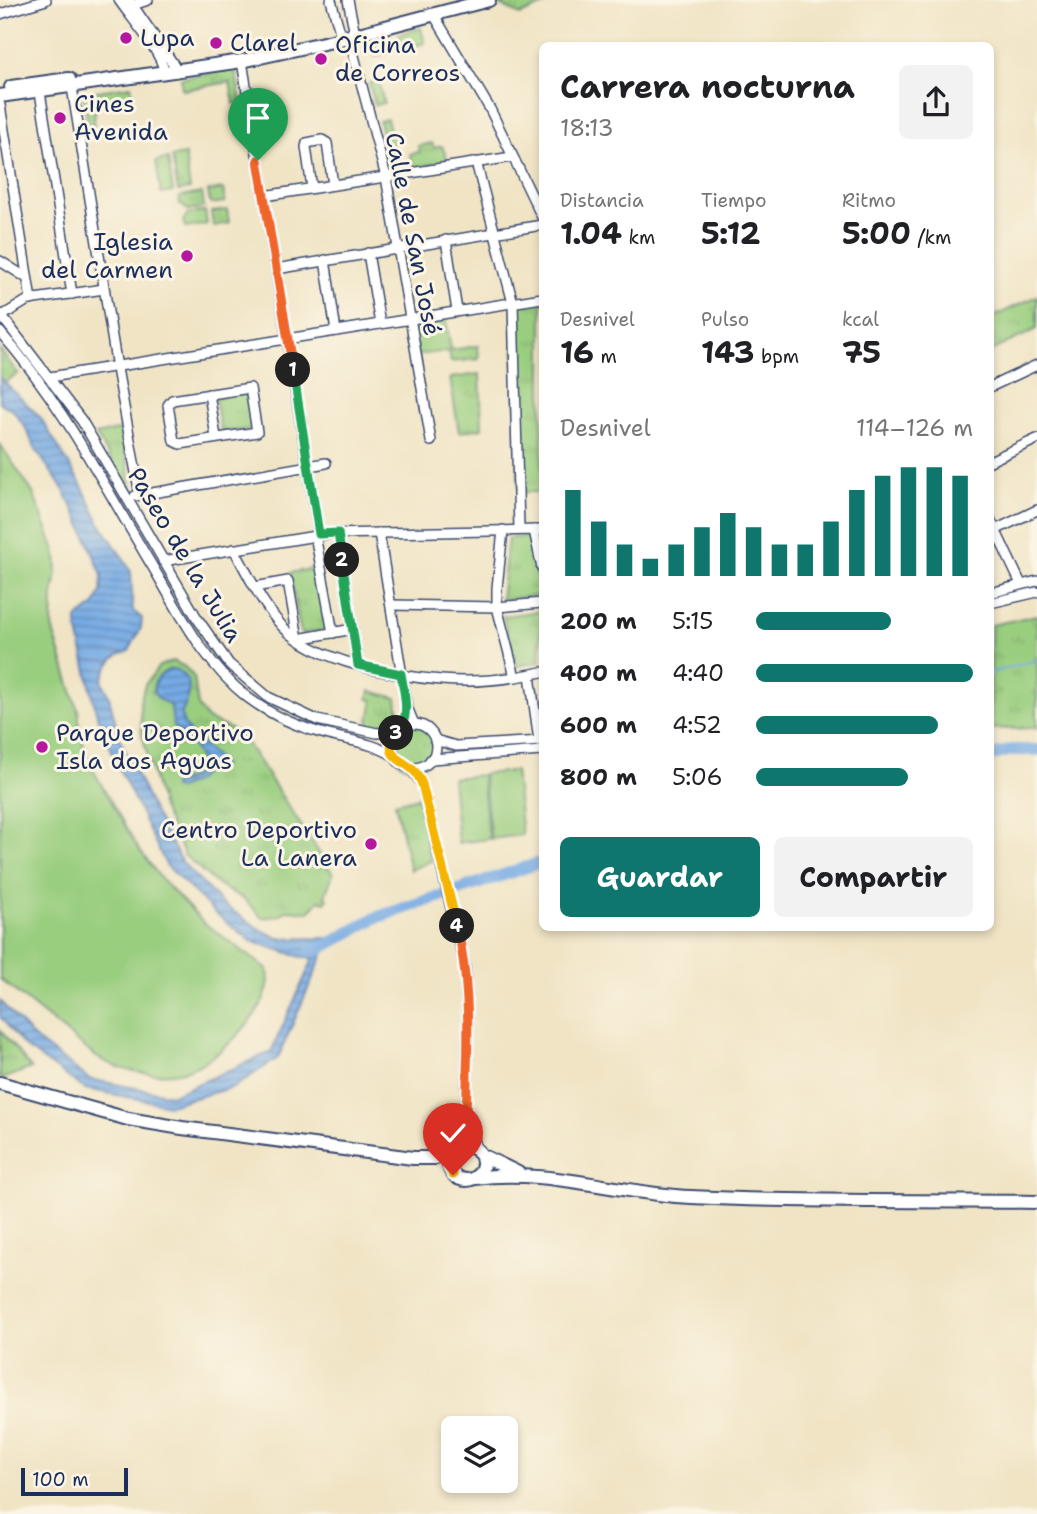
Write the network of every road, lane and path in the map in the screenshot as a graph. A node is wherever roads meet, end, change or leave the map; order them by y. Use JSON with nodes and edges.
{"nodes":[{"id":1,"x":46,"y":0,"type":"edge"},
{"id":2,"x":118,"y":0,"type":"edge"},
{"id":3,"x":148,"y":0,"type":"edge"},
{"id":4,"x":463,"y":0,"type":"edge"},
{"id":5,"x":489,"y":0,"type":"edge"},
{"id":6,"x":131,"y":3,"type":"edge"},
{"id":7,"x":349,"y":3,"type":"edge"},
{"id":8,"x":18,"y":4,"type":"edge"},
{"id":9,"x":332,"y":5,"type":"edge"},
{"id":10,"x":0,"y":14,"type":"edge"},
{"id":11,"x":434,"y":15,"type":"junction"},
{"id":12,"x":348,"y":33,"type":"junction"},
{"id":13,"x":242,"y":61,"type":"junction"},
{"id":14,"x":169,"y":69,"type":"junction"},
{"id":15,"x":72,"y":87,"type":"junction"},
{"id":16,"x":0,"y":88,"type":"edge"},
{"id":17,"x":40,"y":92,"type":"junction"},
{"id":18,"x":0,"y":96,"type":"edge"},
{"id":19,"x":0,"y":105,"type":"edge"},
{"id":20,"x":512,"y":157,"type":"junction"},
{"id":21,"x":476,"y":162,"type":"junction"},
{"id":22,"x":386,"y":177,"type":"junction"},
{"id":23,"x":333,"y":185,"type":"junction"},
{"id":24,"x":312,"y":188,"type":"junction"},
{"id":25,"x":264,"y":196,"type":"junction"},
{"id":26,"x":539,"y":211,"type":"edge"},
{"id":27,"x":539,"y":225,"type":"edge"},
{"id":28,"x":494,"y":232,"type":"junction"},
{"id":29,"x":446,"y":240,"type":"junction"},
{"id":30,"x":397,"y":248,"type":"junction"},
{"id":31,"x":369,"y":253,"type":"junction"},
{"id":32,"x":325,"y":260,"type":"junction"},
{"id":33,"x":0,"y":261,"type":"edge"},
{"id":34,"x":276,"y":268,"type":"junction"},
{"id":35,"x":27,"y":278,"type":"junction"},
{"id":36,"x":104,"y":289,"type":"junction"},
{"id":37,"x":72,"y":294,"type":"junction"},
{"id":38,"x":539,"y":299,"type":"edge"},
{"id":39,"x":31,"y":300,"type":"junction"},
{"id":40,"x":513,"y":303,"type":"junction"},
{"id":41,"x":457,"y":312,"type":"junction"},
{"id":42,"x":1,"y":315,"type":"edge"},
{"id":43,"x":409,"y":319,"type":"junction"},
{"id":44,"x":380,"y":324,"type":"junction"},
{"id":45,"x":336,"y":331,"type":"junction"},
{"id":46,"x":0,"y":332,"type":"edge"},
{"id":47,"x":287,"y":339,"type":"junction"},
{"id":48,"x":1037,"y":365,"type":"edge"},
{"id":49,"x":117,"y":366,"type":"junction"},
{"id":50,"x":50,"y":377,"type":"junction"},
{"id":51,"x":994,"y":385,"type":"edge"},
{"id":52,"x":209,"y":394,"type":"junction"},
{"id":53,"x":216,"y":437,"type":"junction"},
{"id":54,"x":1037,"y":439,"type":"edge"},
{"id":55,"x":431,"y":441,"type":"dead end"},
{"id":56,"x":994,"y":459,"type":"edge"},
{"id":57,"x":326,"y":463,"type":"dead end"},
{"id":58,"x":308,"y":467,"type":"junction"},
{"id":59,"x":140,"y":495,"type":"junction"},
{"id":60,"x":128,"y":498,"type":"junction"},
{"id":61,"x":1037,"y":510,"type":"edge"},
{"id":62,"x":519,"y":529,"type":"junction"},
{"id":63,"x":503,"y":530,"type":"junction"},
{"id":64,"x":538,"y":530,"type":"edge"},
{"id":65,"x":994,"y":531,"type":"edge"},
{"id":66,"x":338,"y":533,"type":"junction"},
{"id":67,"x":379,"y":533,"type":"junction"},
{"id":68,"x":994,"y":533,"type":"edge"},
{"id":69,"x":317,"y":535,"type":"junction"},
{"id":70,"x":234,"y":550,"type":"junction"},
{"id":71,"x":163,"y":561,"type":"junction"},
{"id":72,"x":1037,"y":581,"type":"edge"},
{"id":73,"x":1021,"y":584,"type":"junction"},
{"id":74,"x":255,"y":587,"type":"junction"},
{"id":75,"x":994,"y":592,"type":"edge"},
{"id":76,"x":1037,"y":592,"type":"edge"},
{"id":77,"x":994,"y":602,"type":"edge"},
{"id":78,"x":539,"y":603,"type":"edge"},
{"id":79,"x":391,"y":605,"type":"junction"},
{"id":80,"x":497,"y":607,"type":"junction"},
{"id":81,"x":353,"y":629,"type":"junction"},
{"id":82,"x":333,"y":633,"type":"junction"},
{"id":83,"x":299,"y":639,"type":"junction"},
{"id":84,"x":358,"y":665,"type":"junction"},
{"id":85,"x":401,"y":674,"type":"junction"},
{"id":86,"x":539,"y":674,"type":"edge"},
{"id":87,"x":530,"y":675,"type":"junction"},
{"id":88,"x":515,"y":677,"type":"junction"},
{"id":89,"x":407,"y":707,"type":"junction"},
{"id":90,"x":414,"y":724,"type":"junction"},
{"id":91,"x":539,"y":728,"type":"edge"},
{"id":92,"x":400,"y":729,"type":"junction"},
{"id":93,"x":435,"y":740,"type":"junction"},
{"id":94,"x":392,"y":742,"type":"junction"},
{"id":95,"x":539,"y":745,"type":"edge"},
{"id":96,"x":539,"y":745,"type":"edge"},
{"id":97,"x":376,"y":746,"type":"junction"},
{"id":98,"x":394,"y":755,"type":"junction"},
{"id":99,"x":427,"y":762,"type":"junction"},
{"id":100,"x":410,"y":767,"type":"junction"},
{"id":101,"x":422,"y":784,"type":"junction"},
{"id":102,"x":0,"y":1083,"type":"edge"},
{"id":103,"x":466,"y":1109,"type":"junction"},
{"id":104,"x":455,"y":1150,"type":"junction"},
{"id":105,"x":479,"y":1152,"type":"junction"},
{"id":106,"x":413,"y":1158,"type":"junction"},
{"id":107,"x":452,"y":1173,"type":"junction"},
{"id":108,"x":475,"y":1178,"type":"junction"},
{"id":109,"x":535,"y":1178,"type":"junction"},
{"id":110,"x":1037,"y":1202,"type":"edge"}],
"edges":[{"from":1,"to":8,"type":"street"},
{"from":2,"to":14,"type":"street"},
{"from":3,"to":6,"type":"street"},
{"from":4,"to":12,"type":"main road"},
{"from":5,"to":11,"type":"main road"},
{"from":6,"to":14,"type":"street"},
{"from":7,"to":9,"type":"street"},
{"from":7,"to":12,"type":"street"},
{"from":8,"to":10,"type":"street"},
{"from":9,"to":12,"type":"street"},
{"from":11,"to":12,"type":"main road"},
{"from":11,"to":20,"type":"street"},
{"from":12,"to":13,"type":"main road"},
{"from":12,"to":14,"type":"main road"},
{"from":12,"to":22,"type":"street","name":"Calle de San José"},
{"from":13,"to":14,"type":"main road"},
{"from":13,"to":25,"type":"street"},
{"from":14,"to":15,"type":"main road"},
{"from":14,"to":16,"type":"main road"},
{"from":15,"to":17,"type":"main road"},
{"from":15,"to":36,"type":"street"},
{"from":17,"to":18,"type":"main road"},
{"from":17,"to":37,"type":"street"},
{"from":19,"to":35,"type":"street"},
{"from":20,"to":21,"type":"street"},
{"from":20,"to":26,"type":"street"},
{"from":21,"to":22,"type":"street"},
{"from":21,"to":28,"type":"street"},
{"from":22,"to":23,"type":"street"},
{"from":22,"to":30,"type":"street","name":"Calle de San José"},
{"from":23,"to":24,"type":"street"},
{"from":23,"to":24,"type":"street"},
{"from":24,"to":25,"type":"street"},
{"from":25,"to":34,"type":"street"},
{"from":27,"to":28,"type":"street"},
{"from":28,"to":29,"type":"street"},
{"from":28,"to":40,"type":"street"},
{"from":29,"to":30,"type":"street"},
{"from":29,"to":41,"type":"street"},
{"from":30,"to":31,"type":"street"},
{"from":30,"to":43,"type":"street","name":"Calle de San José"},
{"from":31,"to":32,"type":"street"},
{"from":31,"to":44,"type":"street"},
{"from":32,"to":34,"type":"street"},
{"from":32,"to":45,"type":"street"},
{"from":33,"to":35,"type":"street"},
{"from":34,"to":47,"type":"street"},
{"from":35,"to":39,"type":"street"},
{"from":36,"to":37,"type":"street"},
{"from":36,"to":49,"type":"street"},
{"from":37,"to":39,"type":"street"},
{"from":38,"to":40,"type":"street"},
{"from":39,"to":42,"type":"street"},
{"from":40,"to":41,"type":"street"},
{"from":40,"to":62,"type":"street"},
{"from":41,"to":43,"type":"street"},
{"from":42,"to":50,"type":"street","name":"Paseo de la Julia"},
{"from":43,"to":44,"type":"street"},
{"from":43,"to":55,"type":"street","name":"Calle de San José"},
{"from":44,"to":45,"type":"street"},
{"from":45,"to":47,"type":"street"},
{"from":46,"to":97,"type":"street","name":"Paseo de la Julia"},
{"from":47,"to":49,"type":"street"},
{"from":47,"to":58,"type":"street"},
{"from":48,"to":51,"type":"street"},
{"from":49,"to":50,"type":"street"},
{"from":49,"to":59,"type":"street"},
{"from":50,"to":60,"type":"street","name":"Paseo de la Julia"},
{"from":52,"to":53,"type":"street"},
{"from":52,"to":53,"type":"street"},
{"from":52,"to":53,"type":"street"},
{"from":54,"to":56,"type":"street"},
{"from":57,"to":58,"type":"street"},
{"from":58,"to":59,"type":"street"},
{"from":58,"to":69,"type":"street"},
{"from":59,"to":60,"type":"street"},
{"from":60,"to":71,"type":"street","name":"Paseo de la Julia"},
{"from":61,"to":65,"type":"street"},
{"from":62,"to":63,"type":"street"},
{"from":62,"to":64,"type":"street"},
{"from":63,"to":67,"type":"street"},
{"from":63,"to":80,"type":"street"},
{"from":66,"to":67,"type":"street"},
{"from":66,"to":69,"type":"street"},
{"from":66,"to":81,"type":"street"},
{"from":67,"to":79,"type":"street"},
{"from":68,"to":73,"type":"street"},
{"from":69,"to":70,"type":"street"},
{"from":69,"to":82,"type":"street"},
{"from":70,"to":71,"type":"street"},
{"from":70,"to":74,"type":"street"},
{"from":71,"to":92,"type":"street","name":"Paseo de la Julia"},
{"from":72,"to":73,"type":"street"},
{"from":73,"to":75,"type":"street"},
{"from":74,"to":83,"type":"street"},
{"from":74,"to":83,"type":"street"},
{"from":76,"to":77,"type":"street"},
{"from":78,"to":80,"type":"street"},
{"from":79,"to":80,"type":"street"},
{"from":79,"to":85,"type":"street"},
{"from":80,"to":88,"type":"street"},
{"from":81,"to":82,"type":"street"},
{"from":81,"to":84,"type":"street"},
{"from":82,"to":83,"type":"street"},
{"from":83,"to":84,"type":"street"},
{"from":84,"to":85,"type":"street"},
{"from":85,"to":88,"type":"street"},
{"from":85,"to":89,"type":"street"},
{"from":86,"to":87,"type":"street"},
{"from":87,"to":88,"type":"street"},
{"from":87,"to":91,"type":"street"},
{"from":89,"to":90,"type":"street"},
{"from":89,"to":92,"type":"street"},
{"from":90,"to":92,"type":"street"},
{"from":90,"to":93,"type":"street"},
{"from":92,"to":94,"type":"street"},
{"from":93,"to":95,"type":"street"},
{"from":93,"to":99,"type":"street"},
{"from":94,"to":97,"type":"street","name":"Paseo de la Julia"},
{"from":94,"to":98,"type":"street"},
{"from":96,"to":99,"type":"street"},
{"from":97,"to":98,"type":"street","name":"Paseo de la Julia"},
{"from":98,"to":100,"type":"street"},
{"from":99,"to":100,"type":"street"},
{"from":99,"to":101,"type":"street"},
{"from":100,"to":101,"type":"street"},
{"from":101,"to":103,"type":"street"},
{"from":102,"to":106,"type":"main road"},
{"from":103,"to":104,"type":"street"},
{"from":103,"to":105,"type":"street"},
{"from":104,"to":105,"type":"main road"},
{"from":104,"to":106,"type":"main road"},
{"from":104,"to":107,"type":"main road"},
{"from":105,"to":108,"type":"main road"},
{"from":105,"to":109,"type":"main road"},
{"from":106,"to":107,"type":"main road"},
{"from":107,"to":108,"type":"main road"},
{"from":108,"to":109,"type":"main road"},
{"from":109,"to":110,"type":"main road"}]}
